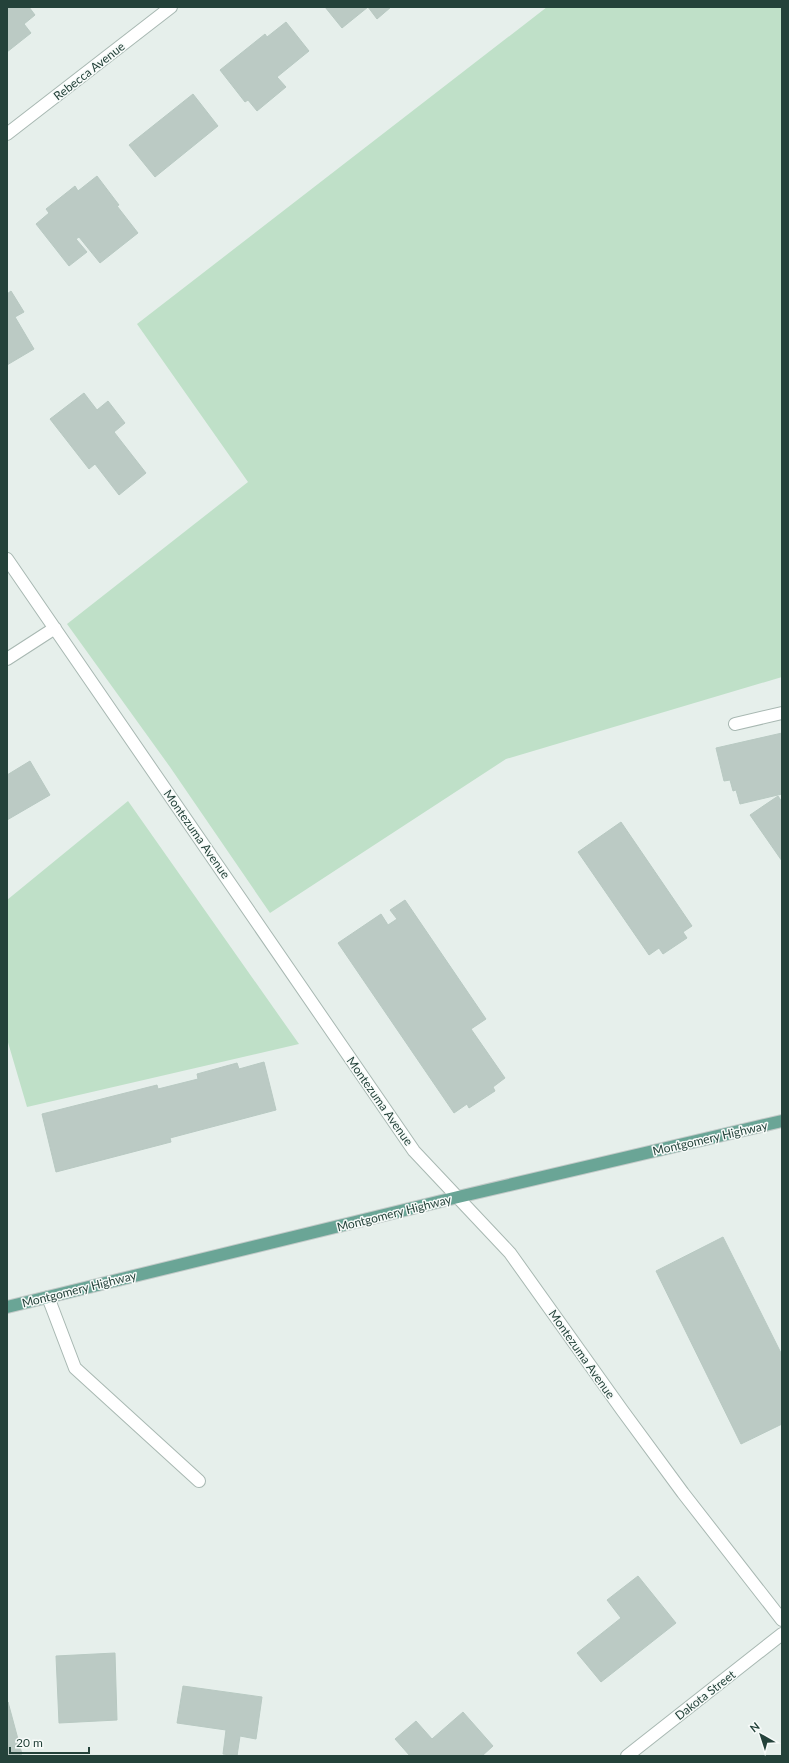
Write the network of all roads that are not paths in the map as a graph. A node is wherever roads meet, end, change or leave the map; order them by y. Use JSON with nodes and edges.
{"nodes":[{"id":1,"x":171,"y":7,"type":"edge"},
{"id":2,"x":7,"y":134,"type":"edge"},
{"id":3,"x":7,"y":560,"type":"edge"},
{"id":4,"x":55,"y":628,"type":"junction"},
{"id":5,"x":7,"y":659,"type":"edge"},
{"id":6,"x":782,"y":713,"type":"edge"},
{"id":7,"x":735,"y":724,"type":"dead end"},
{"id":8,"x":782,"y":1121,"type":"edge"},
{"id":9,"x":458,"y":1197,"type":"junction"},
{"id":10,"x":48,"y":1297,"type":"junction"},
{"id":11,"x":7,"y":1307,"type":"edge"},
{"id":12,"x":199,"y":1482,"type":"dead end"},
{"id":13,"x":782,"y":1620,"type":"edge"},
{"id":14,"x":782,"y":1634,"type":"edge"},
{"id":15,"x":627,"y":1756,"type":"edge"}],
"edges":[{"from":1,"to":2,"type":"street","name":"Rebecca Avenue"},
{"from":3,"to":4,"type":"street","name":"Montezuma Avenue"},
{"from":4,"to":5,"type":"street"},
{"from":4,"to":9,"type":"street","name":"Montezuma Avenue"},
{"from":6,"to":7,"type":"street"},
{"from":8,"to":9,"type":"main road","name":"Montgomery Highway"},
{"from":9,"to":10,"type":"main road","name":"Montgomery Highway"},
{"from":9,"to":13,"type":"street","name":"Montezuma Avenue"},
{"from":10,"to":11,"type":"main road","name":"Montgomery Highway"},
{"from":10,"to":12,"type":"street"},
{"from":14,"to":15,"type":"street","name":"Dakota Street"}]}
